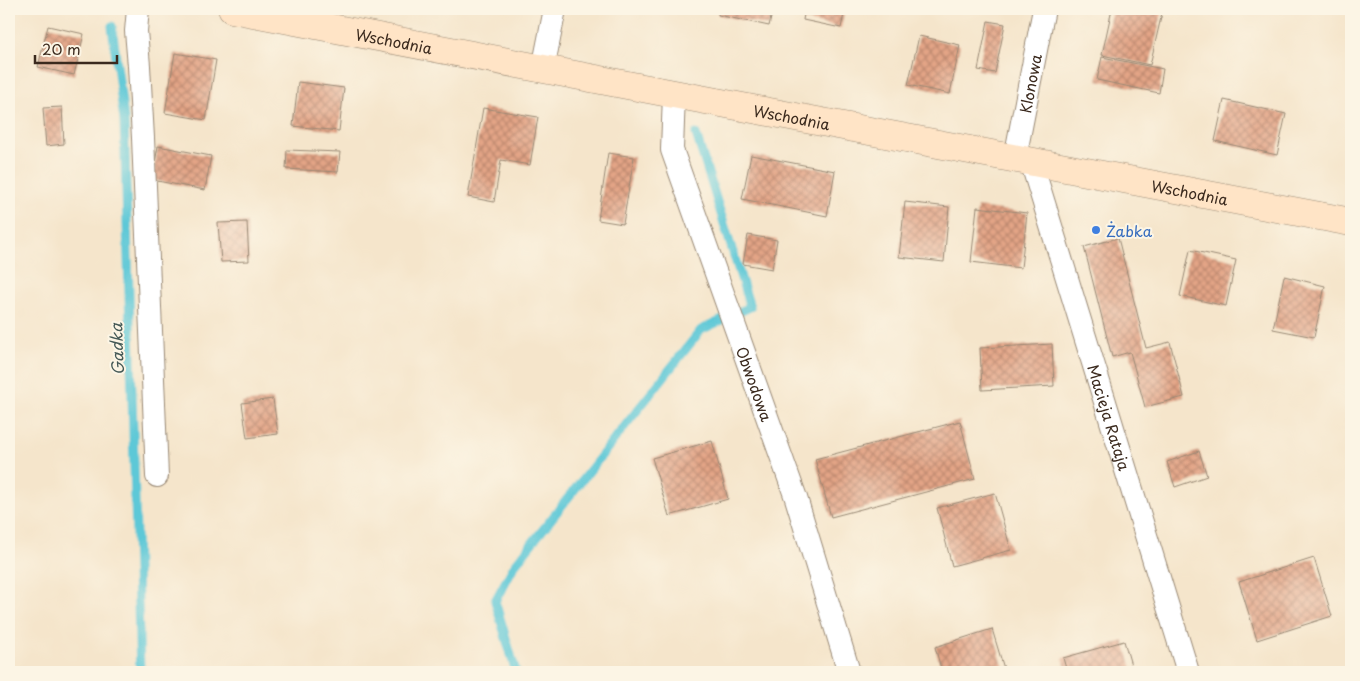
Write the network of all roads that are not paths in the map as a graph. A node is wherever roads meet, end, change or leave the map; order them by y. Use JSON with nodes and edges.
{"nodes":[{"id":1,"x":138,"y":9,"type":"edge"},
{"id":2,"x":232,"y":9,"type":"edge"},
{"id":3,"x":555,"y":9,"type":"edge"},
{"id":4,"x":1044,"y":9,"type":"edge"},
{"id":5,"x":543,"y":69,"type":"junction"},
{"id":6,"x":674,"y":94,"type":"junction"},
{"id":7,"x":1023,"y":160,"type":"junction"},
{"id":8,"x":1351,"y":222,"type":"edge"},
{"id":9,"x":156,"y":476,"type":"dead end"},
{"id":10,"x":849,"y":672,"type":"edge"},
{"id":11,"x":1188,"y":672,"type":"edge"}],
"edges":[{"from":1,"to":9,"type":"street"},
{"from":2,"to":5,"type":"street","name":"Wschodnia"},
{"from":3,"to":5,"type":"street"},
{"from":4,"to":7,"type":"street","name":"Klonowa"},
{"from":5,"to":6,"type":"street","name":"Wschodnia"},
{"from":6,"to":7,"type":"street","name":"Wschodnia"},
{"from":6,"to":10,"type":"street","name":"Obwodowa"},
{"from":7,"to":8,"type":"street","name":"Wschodnia"},
{"from":7,"to":11,"type":"street","name":"Macieja Rataja"}]}
